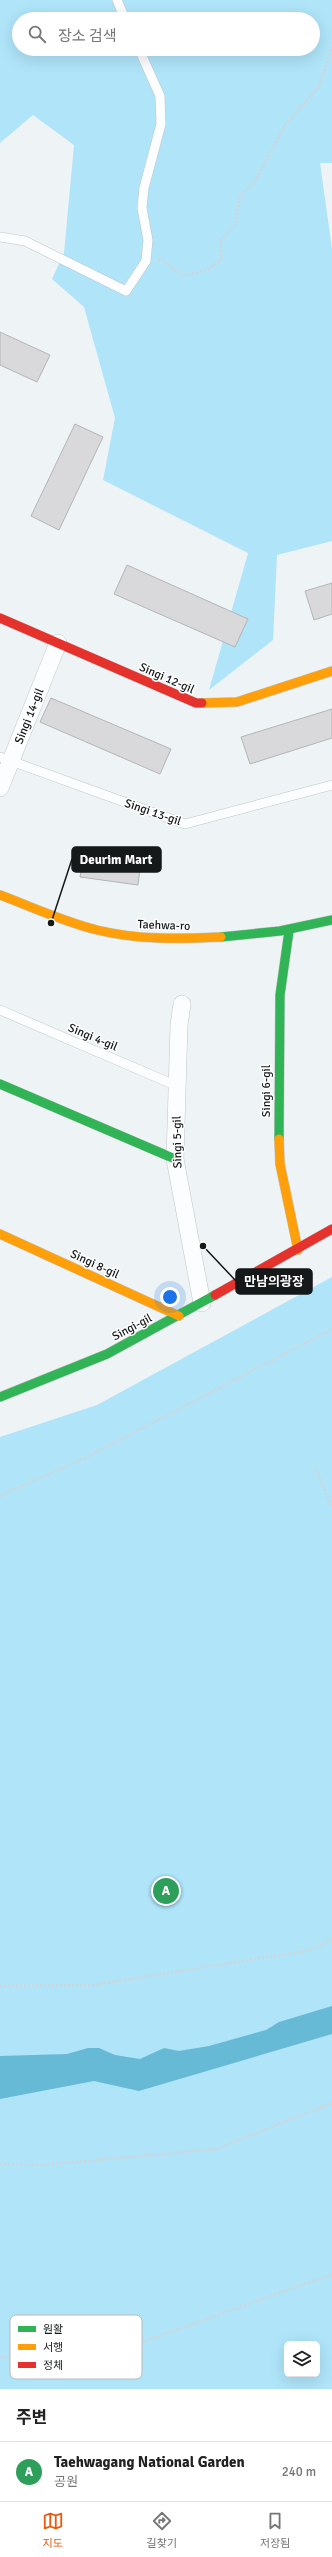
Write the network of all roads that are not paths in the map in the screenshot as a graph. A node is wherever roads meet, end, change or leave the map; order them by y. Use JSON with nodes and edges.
{"nodes":[{"id":1,"x":117,"y":0,"type":"edge"},
{"id":2,"x":123,"y":12,"type":"edge"},
{"id":3,"x":142,"y":56,"type":"edge"},
{"id":4,"x":0,"y":237,"type":"edge"},
{"id":5,"x":0,"y":618,"type":"edge"},
{"id":6,"x":58,"y":643,"type":"junction"},
{"id":7,"x":332,"y":671,"type":"edge"},
{"id":8,"x":6,"y":759,"type":"edge"},
{"id":9,"x":332,"y":785,"type":"edge"},
{"id":10,"x":0,"y":788,"type":"edge"},
{"id":11,"x":0,"y":895,"type":"edge"},
{"id":12,"x":332,"y":920,"type":"edge"},
{"id":13,"x":289,"y":932,"type":"junction"},
{"id":14,"x":182,"y":1004,"type":"dead end"},
{"id":15,"x":0,"y":1010,"type":"edge"},
{"id":16,"x":0,"y":1084,"type":"edge"},
{"id":17,"x":177,"y":1086,"type":"junction"},
{"id":18,"x":175,"y":1160,"type":"junction"},
{"id":19,"x":332,"y":1229,"type":"edge"},
{"id":20,"x":0,"y":1234,"type":"edge"},
{"id":21,"x":298,"y":1250,"type":"junction"},
{"id":22,"x":202,"y":1303,"type":"junction"},
{"id":23,"x":179,"y":1316,"type":"junction"},
{"id":24,"x":0,"y":1397,"type":"edge"}],
"edges":[{"from":1,"to":2,"type":"lane"},
{"from":3,"to":4,"type":"lane"},
{"from":5,"to":6,"type":"street","name":"Singi 12-gil"},
{"from":6,"to":7,"type":"street","name":"Singi 12-gil"},
{"from":6,"to":8,"type":"street","name":"Singi 14-gil"},
{"from":8,"to":9,"type":"lane","name":"Singi 13-gil"},
{"from":8,"to":10,"type":"street","name":"Singi 14-gil"},
{"from":11,"to":13,"type":"street","name":"Taehwa-ro"},
{"from":12,"to":13,"type":"street","name":"Taehwa-ro"},
{"from":13,"to":21,"type":"street","name":"Singi 6-gil"},
{"from":14,"to":17,"type":"street","name":"Singi 5-gil"},
{"from":15,"to":17,"type":"lane","name":"Singi 4-gil"},
{"from":16,"to":18,"type":"street"},
{"from":17,"to":18,"type":"street","name":"Singi 5-gil"},
{"from":18,"to":22,"type":"street","name":"Singi 5-gil"},
{"from":19,"to":21,"type":"street","name":"Singi-gil"},
{"from":20,"to":23,"type":"street","name":"Singi 8-gil"},
{"from":21,"to":22,"type":"street","name":"Singi-gil"},
{"from":22,"to":23,"type":"street","name":"Singi-gil"},
{"from":23,"to":24,"type":"street","name":"Singi-gil"}]}
